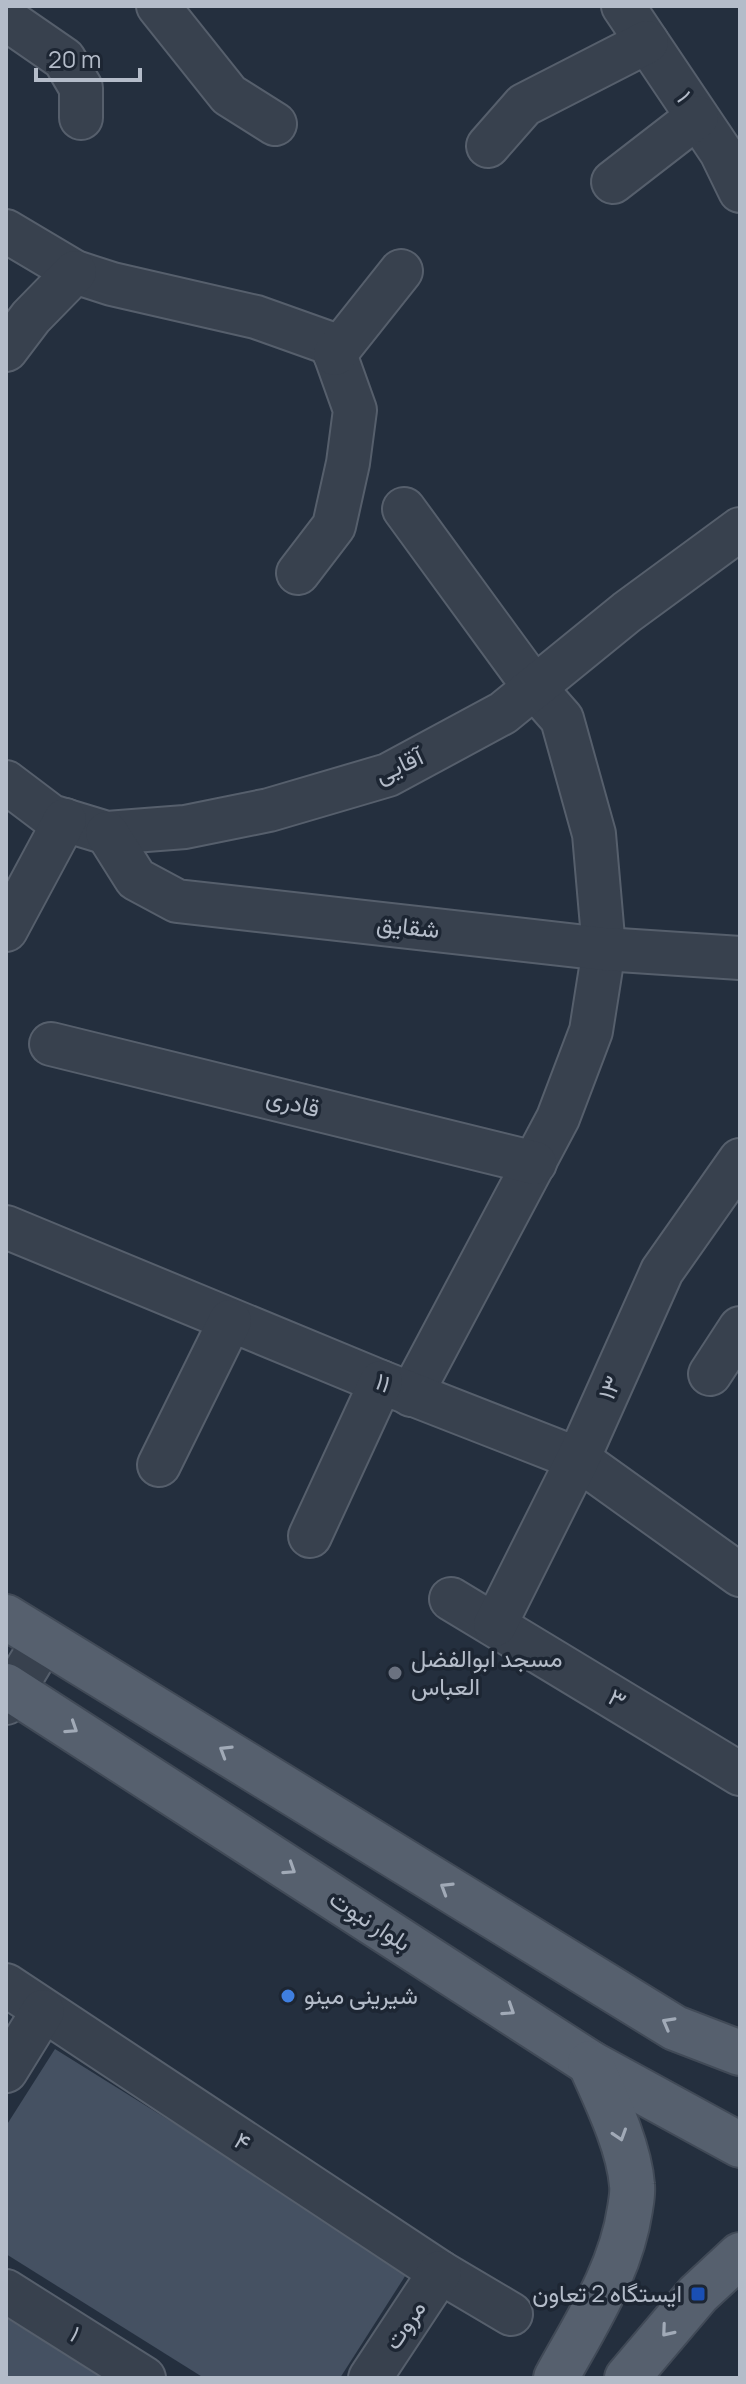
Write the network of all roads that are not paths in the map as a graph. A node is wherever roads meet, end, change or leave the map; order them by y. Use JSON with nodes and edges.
{"nodes":[{"id":1,"x":158,"y":6,"type":"edge"},
{"id":2,"x":623,"y":6,"type":"edge"},
{"id":3,"x":6,"y":19,"type":"edge"},
{"id":4,"x":647,"y":42,"type":"junction"},
{"id":5,"x":697,"y":117,"type":"junction"},
{"id":6,"x":81,"y":118,"type":"dead end"},
{"id":7,"x":275,"y":124,"type":"dead end"},
{"id":8,"x":488,"y":146,"type":"dead end"},
{"id":9,"x":613,"y":182,"type":"dead end"},
{"id":10,"x":740,"y":191,"type":"edge"},
{"id":11,"x":6,"y":231,"type":"edge"},
{"id":12,"x":401,"y":271,"type":"dead end"},
{"id":13,"x":75,"y":272,"type":"junction"},
{"id":14,"x":6,"y":350,"type":"edge"},
{"id":15,"x":335,"y":354,"type":"junction"},
{"id":16,"x":404,"y":509,"type":"dead end"},
{"id":17,"x":740,"y":529,"type":"edge"},
{"id":18,"x":298,"y":573,"type":"dead end"},
{"id":19,"x":534,"y":687,"type":"junction"},
{"id":20,"x":6,"y":782,"type":"edge"},
{"id":21,"x":65,"y":820,"type":"junction"},
{"id":22,"x":107,"y":833,"type":"junction"},
{"id":23,"x":6,"y":930,"type":"edge"},
{"id":24,"x":604,"y":949,"type":"junction"},
{"id":25,"x":740,"y":958,"type":"edge"},
{"id":26,"x":51,"y":1044,"type":"dead end"},
{"id":27,"x":740,"y":1160,"type":"edge"},
{"id":28,"x":535,"y":1163,"type":"junction"},
{"id":29,"x":6,"y":1227,"type":"edge"},
{"id":30,"x":230,"y":1321,"type":"junction"},
{"id":31,"x":740,"y":1328,"type":"edge"},
{"id":32,"x":710,"y":1374,"type":"dead end"},
{"id":33,"x":396,"y":1388,"type":"junction"},
{"id":34,"x":578,"y":1459,"type":"junction"},
{"id":35,"x":159,"y":1465,"type":"dead end"},
{"id":36,"x":310,"y":1536,"type":"dead end"},
{"id":37,"x":740,"y":1575,"type":"edge"},
{"id":38,"x":451,"y":1599,"type":"dead end"},
{"id":39,"x":6,"y":1617,"type":"edge"},
{"id":40,"x":495,"y":1625,"type":"junction"},
{"id":41,"x":44,"y":1640,"type":"junction"},
{"id":42,"x":8,"y":1693,"type":"edge"},
{"id":43,"x":740,"y":1774,"type":"edge"},
{"id":44,"x":6,"y":1985,"type":"edge"},
{"id":45,"x":43,"y":2011,"type":"junction"},
{"id":46,"x":740,"y":2053,"type":"edge"},
{"id":47,"x":590,"y":2063,"type":"junction"},
{"id":48,"x":6,"y":2071,"type":"edge"},
{"id":49,"x":740,"y":2145,"type":"edge"},
{"id":50,"x":740,"y":2255,"type":"edge"},
{"id":51,"x":440,"y":2272,"type":"junction"},
{"id":52,"x":6,"y":2291,"type":"edge"},
{"id":53,"x":511,"y":2314,"type":"dead end"},
{"id":54,"x":144,"y":2378,"type":"edge"},
{"id":55,"x":370,"y":2378,"type":"edge"},
{"id":56,"x":556,"y":2378,"type":"edge"},
{"id":57,"x":627,"y":2378,"type":"edge"}],
"edges":[{"from":1,"to":7,"type":"street"},
{"from":2,"to":4,"type":"street","name":"۱"},
{"from":3,"to":6,"type":"street"},
{"from":4,"to":5,"type":"street","name":"۱"},
{"from":4,"to":8,"type":"street"},
{"from":5,"to":9,"type":"street"},
{"from":5,"to":10,"type":"street","name":"۱"},
{"from":11,"to":13,"type":"street"},
{"from":12,"to":15,"type":"street"},
{"from":13,"to":14,"type":"street"},
{"from":13,"to":15,"type":"street"},
{"from":15,"to":18,"type":"street"},
{"from":16,"to":19,"type":"street"},
{"from":17,"to":19,"type":"street","name":"آقایی"},
{"from":19,"to":22,"type":"street","name":"آقایی"},
{"from":19,"to":24,"type":"street"},
{"from":20,"to":21,"type":"street","name":"آقایی"},
{"from":21,"to":22,"type":"street","name":"آقایی"},
{"from":21,"to":23,"type":"street"},
{"from":22,"to":24,"type":"street","name":"شقایق"},
{"from":24,"to":25,"type":"street","name":"شقایق"},
{"from":24,"to":28,"type":"street"},
{"from":26,"to":28,"type":"street","name":"قادری"},
{"from":27,"to":34,"type":"street","name":"۱۳"},
{"from":28,"to":33,"type":"street"},
{"from":29,"to":30,"type":"street","name":"۱۱"},
{"from":30,"to":33,"type":"street","name":"۱۱"},
{"from":30,"to":35,"type":"street"},
{"from":31,"to":32,"type":"street"},
{"from":33,"to":34,"type":"street","name":"۱۱"},
{"from":33,"to":36,"type":"street"},
{"from":34,"to":37,"type":"street","name":"۱۱"},
{"from":34,"to":40,"type":"street","name":"۱۳"},
{"from":38,"to":40,"type":"street","name":"۳"},
{"from":39,"to":41,"type":"main road"},
{"from":40,"to":43,"type":"street","name":"۳"},
{"from":41,"to":42,"type":"street"},
{"from":46,"to":41,"type":"main road","one_way":true},
{"from":42,"to":47,"type":"main road","name":"بلوار نبوت","one_way":true},
{"from":44,"to":45,"type":"street","name":"۴"},
{"from":45,"to":48,"type":"street"},
{"from":45,"to":51,"type":"street","name":"۴"},
{"from":47,"to":49,"type":"main road","name":"بلوار نبوت"},
{"from":47,"to":56,"type":"main road","one_way":true},
{"from":50,"to":57,"type":"main road","one_way":true},
{"from":51,"to":53,"type":"street","name":"۴"},
{"from":51,"to":55,"type":"street","name":"مروت"},
{"from":52,"to":54,"type":"street","name":"۱"}]}
